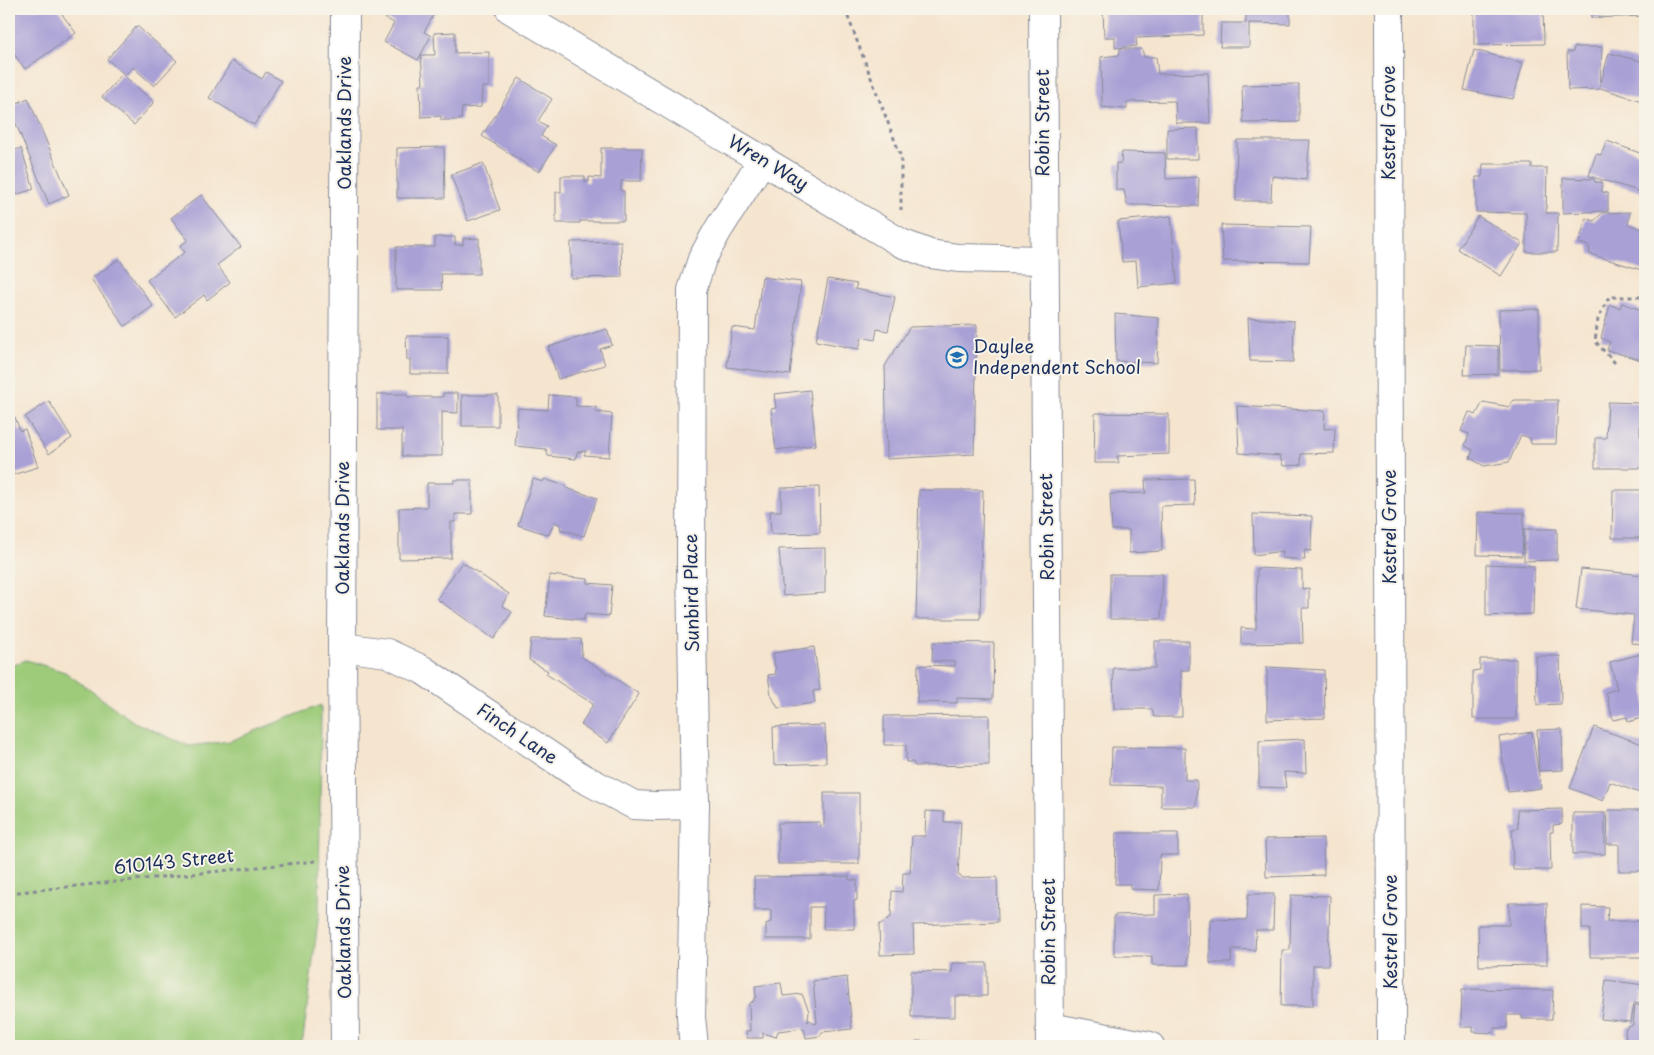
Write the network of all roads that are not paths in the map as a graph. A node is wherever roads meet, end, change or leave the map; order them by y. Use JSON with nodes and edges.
{"nodes":[{"id":1,"x":346,"y":9,"type":"edge"},
{"id":2,"x":510,"y":9,"type":"edge"},
{"id":3,"x":1043,"y":9,"type":"edge"},
{"id":4,"x":1389,"y":9,"type":"edge"},
{"id":5,"x":542,"y":17,"type":"edge"},
{"id":6,"x":762,"y":159,"type":"junction"},
{"id":7,"x":1043,"y":260,"type":"junction"},
{"id":8,"x":342,"y":647,"type":"junction"},
{"id":9,"x":695,"y":805,"type":"junction"},
{"id":10,"x":1050,"y":1036,"type":"edge"},
{"id":11,"x":345,"y":1046,"type":"edge"},
{"id":12,"x":694,"y":1046,"type":"edge"},
{"id":13,"x":1150,"y":1046,"type":"edge"},
{"id":14,"x":1391,"y":1046,"type":"edge"}],
"edges":[{"from":1,"to":8,"type":"street","name":"Oaklands Drive"},
{"from":2,"to":5,"type":"street","name":"Wren Way"},
{"from":3,"to":7,"type":"street","name":"Robin Street"},
{"from":4,"to":14,"type":"street","name":"Kestrel Grove"},
{"from":5,"to":6,"type":"street","name":"Wren Way"},
{"from":6,"to":7,"type":"street","name":"Wren Way"},
{"from":6,"to":9,"type":"street","name":"Sunbird Place"},
{"from":7,"to":10,"type":"street","name":"Robin Street"},
{"from":8,"to":9,"type":"street","name":"Finch Lane"},
{"from":8,"to":11,"type":"street","name":"Oaklands Drive"},
{"from":9,"to":12,"type":"street","name":"Sunbird Place"},
{"from":10,"to":13,"type":"street"}]}
